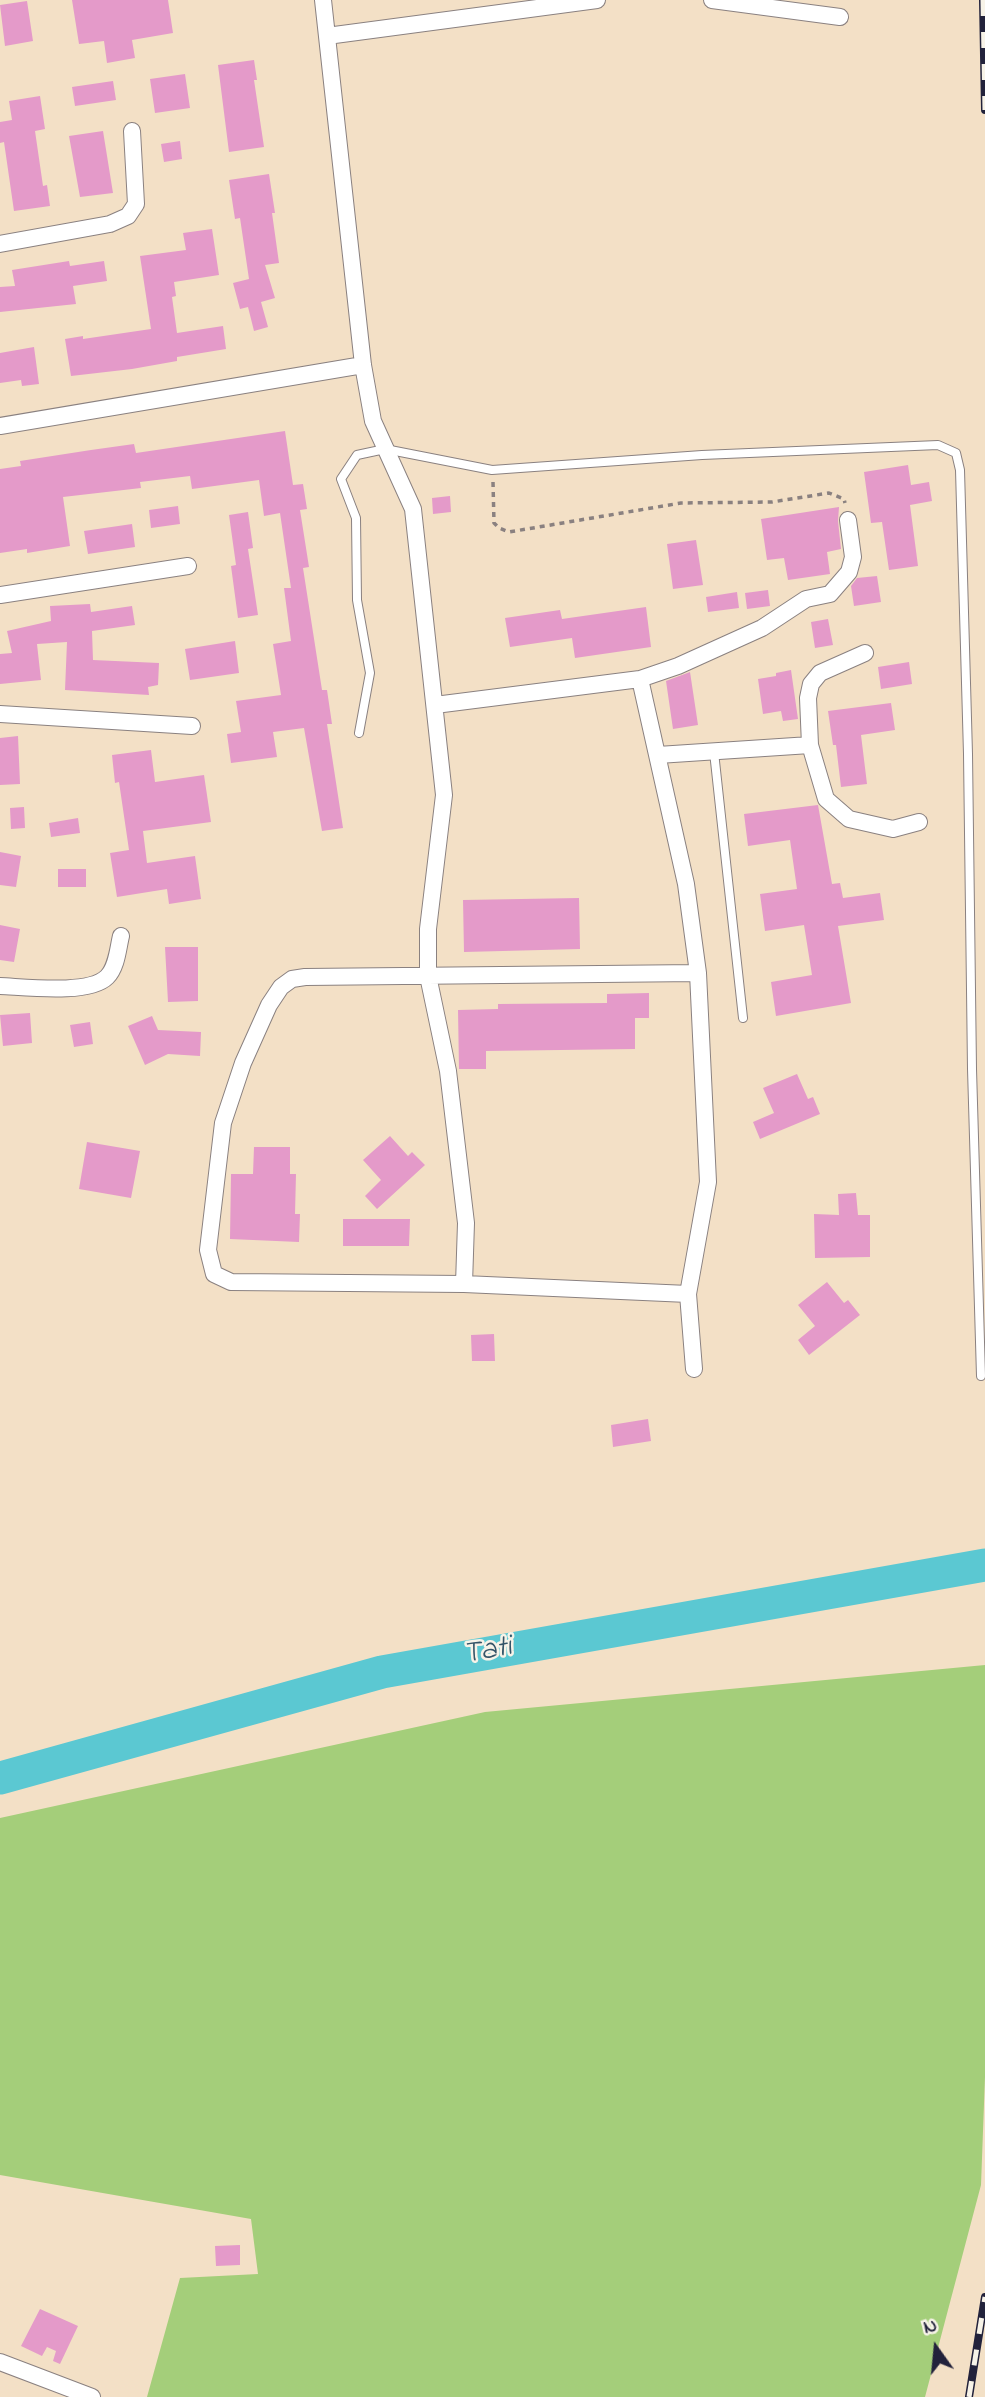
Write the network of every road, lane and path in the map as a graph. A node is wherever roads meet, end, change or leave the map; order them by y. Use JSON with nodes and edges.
{"nodes":[{"id":1,"x":323,"y":0,"type":"edge"},
{"id":2,"x":597,"y":0,"type":"edge"},
{"id":3,"x":712,"y":0,"type":"edge"},
{"id":4,"x":507,"y":6,"type":"edge"},
{"id":5,"x":840,"y":17,"type":"dead end"},
{"id":6,"x":327,"y":36,"type":"junction"},
{"id":7,"x":132,"y":131,"type":"dead end"},
{"id":8,"x":0,"y":244,"type":"edge"},
{"id":9,"x":363,"y":365,"type":"junction"},
{"id":10,"x":0,"y":426,"type":"edge"},
{"id":11,"x":385,"y":450,"type":"junction"},
{"id":12,"x":492,"y":470,"type":"junction"},
{"id":13,"x":848,"y":520,"type":"joint"},
{"id":14,"x":188,"y":566,"type":"dead end"},
{"id":15,"x":0,"y":595,"type":"edge"},
{"id":16,"x":865,"y":653,"type":"dead end"},
{"id":17,"x":639,"y":679,"type":"junction"},
{"id":18,"x":435,"y":705,"type":"junction"},
{"id":19,"x":0,"y":714,"type":"edge"},
{"id":20,"x":192,"y":726,"type":"dead end"},
{"id":21,"x":359,"y":733,"type":"dead end"},
{"id":22,"x":810,"y":745,"type":"junction"},
{"id":23,"x":714,"y":752,"type":"junction"},
{"id":24,"x":658,"y":755,"type":"junction"},
{"id":25,"x":919,"y":822,"type":"dead end"},
{"id":26,"x":121,"y":936,"type":"dead end"},
{"id":27,"x":698,"y":973,"type":"junction"},
{"id":28,"x":428,"y":976,"type":"junction"},
{"id":29,"x":0,"y":986,"type":"edge"},
{"id":30,"x":743,"y":1018,"type":"dead end"},
{"id":31,"x":464,"y":1284,"type":"junction"},
{"id":32,"x":688,"y":1294,"type":"junction"},
{"id":33,"x":694,"y":1369,"type":"dead end"},
{"id":34,"x":981,"y":1376,"type":"dead end"},
{"id":35,"x":2,"y":2368,"type":"edge"},
{"id":36,"x":92,"y":2397,"type":"edge"}],
"edges":[{"from":1,"to":6,"type":"street"},
{"from":2,"to":4,"type":"street"},
{"from":3,"to":5,"type":"street"},
{"from":4,"to":6,"type":"street"},
{"from":6,"to":9,"type":"street"},
{"from":7,"to":8,"type":"street"},
{"from":9,"to":10,"type":"street"},
{"from":9,"to":11,"type":"street"},
{"from":11,"to":12,"type":"lane"},
{"from":11,"to":18,"type":"street"},
{"from":11,"to":21,"type":"lane"},
{"from":12,"to":13,"type":"path"},
{"from":12,"to":34,"type":"lane"},
{"from":13,"to":17,"type":"street"},
{"from":14,"to":15,"type":"street"},
{"from":16,"to":22,"type":"street"},
{"from":17,"to":18,"type":"street"},
{"from":17,"to":24,"type":"street"},
{"from":18,"to":28,"type":"street"},
{"from":19,"to":20,"type":"street"},
{"from":22,"to":23,"type":"street"},
{"from":22,"to":25,"type":"street"},
{"from":23,"to":24,"type":"street"},
{"from":23,"to":30,"type":"lane"},
{"from":24,"to":27,"type":"street"},
{"from":26,"to":29,"type":"street"},
{"from":27,"to":28,"type":"street"},
{"from":27,"to":32,"type":"street"},
{"from":28,"to":31,"type":"street"},
{"from":28,"to":31,"type":"street"},
{"from":31,"to":32,"type":"street"},
{"from":32,"to":33,"type":"street"},
{"from":35,"to":36,"type":"street"}]}
